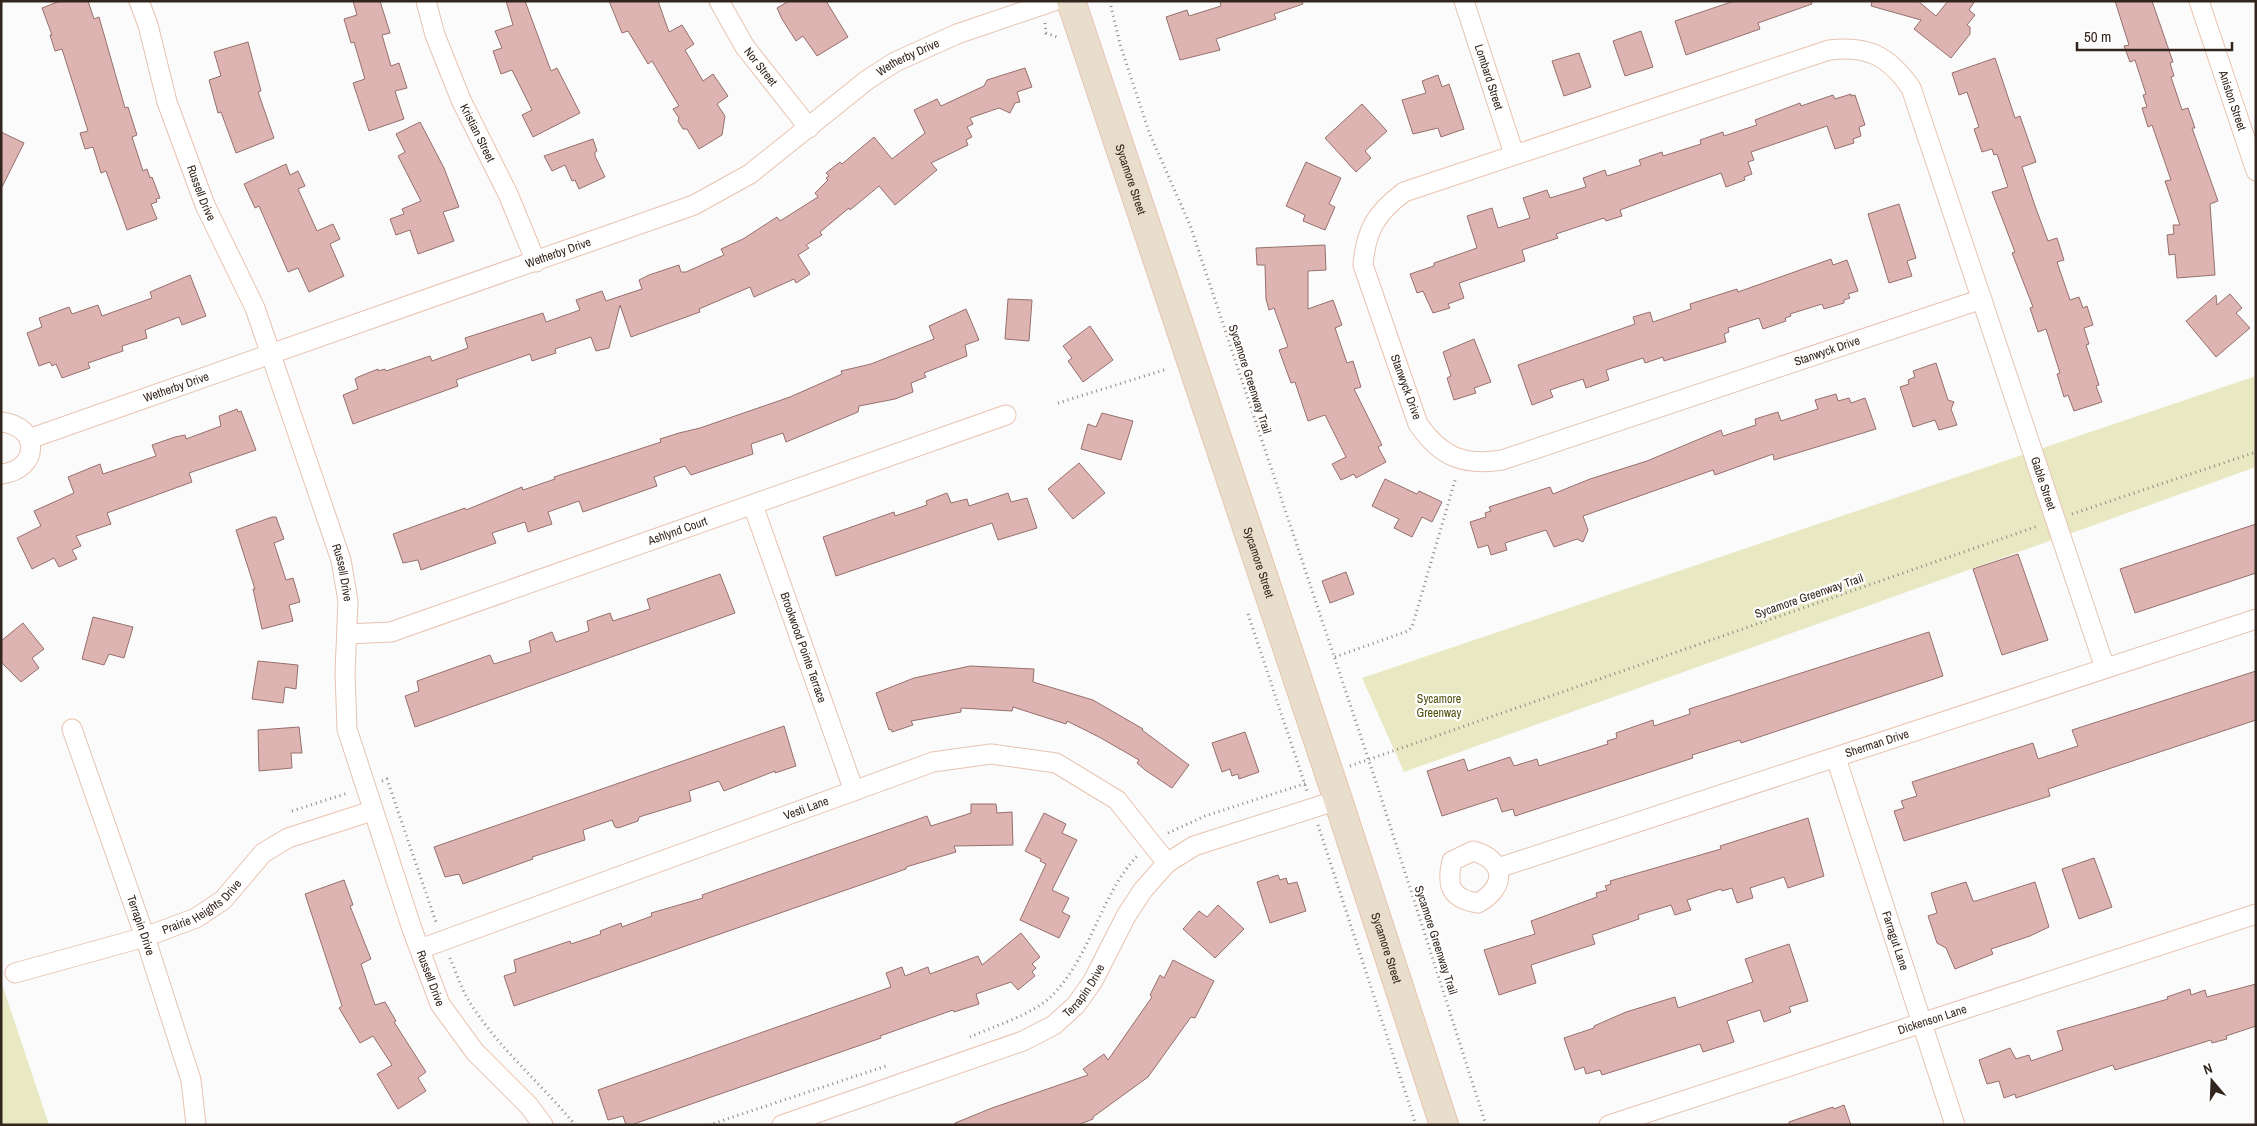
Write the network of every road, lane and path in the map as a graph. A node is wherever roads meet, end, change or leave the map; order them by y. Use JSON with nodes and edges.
{"nodes":[{"id":1,"x":139,"y":1,"type":"edge"},
{"id":2,"x":426,"y":1,"type":"edge"},
{"id":3,"x":719,"y":1,"type":"edge"},
{"id":4,"x":1054,"y":1,"type":"edge"},
{"id":5,"x":1071,"y":1,"type":"edge"},
{"id":6,"x":1464,"y":1,"type":"edge"},
{"id":7,"x":2199,"y":1,"type":"edge"},
{"id":8,"x":1110,"y":6,"type":"dead end"},
{"id":9,"x":1045,"y":23,"type":"dead end"},
{"id":10,"x":1060,"y":46,"type":"dead end"},
{"id":11,"x":809,"y":128,"type":"junction"},
{"id":12,"x":1514,"y":154,"type":"junction"},
{"id":13,"x":2256,"y":171,"type":"edge"},
{"id":14,"x":536,"y":262,"type":"junction"},
{"id":15,"x":1982,"y":299,"type":"junction"},
{"id":16,"x":272,"y":354,"type":"junction"},
{"id":17,"x":1164,"y":360,"type":"dead end"},
{"id":18,"x":1167,"y":369,"type":"junction"},
{"id":19,"x":1170,"y":379,"type":"dead end"},
{"id":20,"x":1058,"y":403,"type":"dead end"},
{"id":21,"x":1006,"y":415,"type":"dead end"},
{"id":22,"x":1,"y":422,"type":"edge"},
{"id":23,"x":29,"y":439,"type":"junction"},
{"id":24,"x":2256,"y":452,"type":"edge"},
{"id":25,"x":1461,"y":460,"type":"junction"},
{"id":26,"x":1,"y":474,"type":"edge"},
{"id":27,"x":752,"y":505,"type":"junction"},
{"id":28,"x":2056,"y":520,"type":"junction"},
{"id":29,"x":1245,"y":605,"type":"dead end"},
{"id":30,"x":2256,"y":619,"type":"edge"},
{"id":31,"x":347,"y":634,"type":"junction"},
{"id":32,"x":1335,"y":657,"type":"junction"},
{"id":33,"x":2105,"y":668,"type":"junction"},
{"id":34,"x":72,"y":729,"type":"dead end"},
{"id":35,"x":1836,"y":758,"type":"junction"},
{"id":36,"x":1369,"y":760,"type":"junction"},
{"id":37,"x":1358,"y":764,"type":"dead end"},
{"id":38,"x":387,"y":779,"type":"dead end"},
{"id":39,"x":1305,"y":784,"type":"junction"},
{"id":40,"x":854,"y":791,"type":"junction"},
{"id":41,"x":347,"y":793,"type":"dead end"},
{"id":42,"x":1338,"y":800,"type":"junction"},
{"id":43,"x":1312,"y":808,"type":"junction"},
{"id":44,"x":292,"y":811,"type":"dead end"},
{"id":45,"x":372,"y":811,"type":"junction"},
{"id":46,"x":1166,"y":836,"type":"dead end"},
{"id":47,"x":1142,"y":854,"type":"dead end"},
{"id":48,"x":1166,"y":863,"type":"junction"},
{"id":49,"x":1498,"y":868,"type":"dead end"},
{"id":50,"x":2256,"y":914,"type":"edge"},
{"id":51,"x":436,"y":921,"type":"dead end"},
{"id":52,"x":144,"y":937,"type":"junction"},
{"id":53,"x":420,"y":949,"type":"junction"},
{"id":54,"x":449,"y":956,"type":"dead end"},
{"id":55,"x":15,"y":973,"type":"dead end"},
{"id":56,"x":1922,"y":1024,"type":"junction"},
{"id":57,"x":961,"y":1041,"type":"dead end"},
{"id":58,"x":895,"y":1062,"type":"dead end"},
{"id":59,"x":196,"y":1125,"type":"edge"},
{"id":60,"x":543,"y":1125,"type":"edge"},
{"id":61,"x":574,"y":1125,"type":"edge"},
{"id":62,"x":709,"y":1125,"type":"edge"},
{"id":63,"x":782,"y":1125,"type":"edge"},
{"id":64,"x":1416,"y":1125,"type":"edge"},
{"id":65,"x":1444,"y":1125,"type":"edge"},
{"id":66,"x":1486,"y":1125,"type":"edge"},
{"id":67,"x":1609,"y":1125,"type":"edge"},
{"id":68,"x":1955,"y":1125,"type":"edge"}],
"edges":[{"from":1,"to":16,"type":"street","name":"Russell Drive"},
{"from":2,"to":14,"type":"street","name":"Kristian Street"},
{"from":3,"to":11,"type":"street","name":"Nor Street"},
{"from":4,"to":11,"type":"street","name":"Wetherby Drive"},
{"from":5,"to":42,"type":"street","name":"Sycamore Street"},
{"from":6,"to":12,"type":"street","name":"Lombard Street"},
{"from":7,"to":13,"type":"street","name":"Aniston Street"},
{"from":8,"to":32,"type":"path","name":"Sycamore Greenway Trail"},
{"from":9,"to":10,"type":"path"},
{"from":11,"to":14,"type":"street","name":"Wetherby Drive"},
{"from":12,"to":15,"type":"street","name":"Stanwyck Drive"},
{"from":12,"to":25,"type":"street","name":"Stanwyck Drive"},
{"from":14,"to":16,"type":"street","name":"Wetherby Drive"},
{"from":15,"to":25,"type":"street","name":"Stanwyck Drive"},
{"from":15,"to":28,"type":"street","name":"Gable Street"},
{"from":16,"to":23,"type":"street","name":"Wetherby Drive"},
{"from":16,"to":31,"type":"street","name":"Russell Drive"},
{"from":17,"to":18,"type":"path"},
{"from":18,"to":19,"type":"path"},
{"from":18,"to":20,"type":"path"},
{"from":21,"to":27,"type":"street","name":"Ashlynd Court"},
{"from":22,"to":23,"type":"street"},
{"from":23,"to":26,"type":"street"},
{"from":24,"to":28,"type":"path","name":"Sycamore Greenway Trail"},
{"from":25,"to":32,"type":"path"},
{"from":27,"to":31,"type":"street","name":"Ashlynd Court"},
{"from":27,"to":40,"type":"street","name":"Brookwood Pointe Terrace"},
{"from":28,"to":33,"type":"street","name":"Gable Street"},
{"from":28,"to":36,"type":"path","name":"Sycamore Greenway Trail"},
{"from":29,"to":39,"type":"path"},
{"from":30,"to":33,"type":"street","name":"Sherman Drive"},
{"from":31,"to":45,"type":"street","name":"Russell Drive"},
{"from":32,"to":36,"type":"path","name":"Sycamore Greenway Trail"},
{"from":33,"to":35,"type":"street","name":"Sherman Drive"},
{"from":34,"to":52,"type":"street","name":"Terrapin Drive"},
{"from":35,"to":49,"type":"street","name":"Sherman Drive"},
{"from":35,"to":56,"type":"street","name":"Farragut Lane"},
{"from":36,"to":37,"type":"path","name":"Sycamore Greenway Trail"},
{"from":36,"to":66,"type":"path","name":"Sycamore Greenway Trail"},
{"from":38,"to":51,"type":"path"},
{"from":39,"to":43,"type":"path"},
{"from":39,"to":46,"type":"path"},
{"from":40,"to":48,"type":"street","name":"Vesti Lane"},
{"from":40,"to":53,"type":"street","name":"Vesti Lane"},
{"from":41,"to":44,"type":"path"},
{"from":42,"to":43,"type":"street","name":"Terrapin Drive"},
{"from":42,"to":65,"type":"street","name":"Sycamore Street"},
{"from":43,"to":48,"type":"street","name":"Terrapin Drive"},
{"from":43,"to":64,"type":"path"},
{"from":45,"to":52,"type":"street","name":"Prairie Heights Drive"},
{"from":45,"to":53,"type":"street","name":"Russell Drive"},
{"from":47,"to":57,"type":"path"},
{"from":48,"to":63,"type":"street","name":"Terrapin Drive"},
{"from":50,"to":56,"type":"street","name":"Dickenson Lane"},
{"from":52,"to":55,"type":"street","name":"Prairie Heights Drive"},
{"from":52,"to":59,"type":"street","name":"Terrapin Drive"},
{"from":53,"to":60,"type":"street","name":"Russell Drive"},
{"from":54,"to":61,"type":"path"},
{"from":56,"to":67,"type":"street","name":"Dickenson Lane"},
{"from":56,"to":68,"type":"street","name":"Farragut Lane"},
{"from":58,"to":62,"type":"path"}]}
